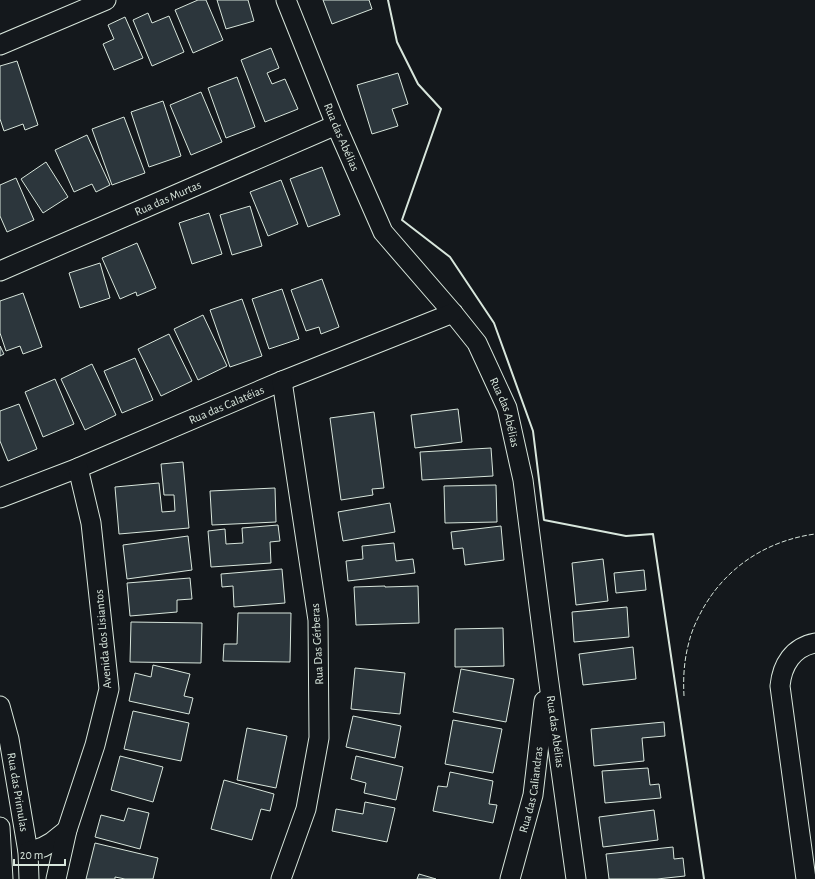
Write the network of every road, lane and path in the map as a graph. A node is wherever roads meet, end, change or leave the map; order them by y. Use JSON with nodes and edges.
{"nodes":[{"id":1,"x":106,"y":0,"type":"edge"},
{"id":2,"x":286,"y":0,"type":"edge"},
{"id":3,"x":0,"y":45,"type":"edge"},
{"id":4,"x":336,"y":125,"type":"junction"},
{"id":5,"x":0,"y":271,"type":"edge"},
{"id":6,"x":453,"y":313,"type":"junction"},
{"id":7,"x":282,"y":381,"type":"junction"},
{"id":8,"x":78,"y":468,"type":"junction"},
{"id":9,"x":0,"y":498,"type":"edge"},
{"id":10,"x":815,"y":643,"type":"edge"},
{"id":11,"x":548,"y":676,"type":"junction"},
{"id":12,"x":0,"y":706,"type":"edge"},
{"id":13,"x":564,"y":794,"type":"junction"},
{"id":14,"x":533,"y":795,"type":"junction"},
{"id":15,"x":0,"y":827,"type":"edge"},
{"id":16,"x":67,"y":830,"type":"junction"},
{"id":17,"x":28,"y":852,"type":"junction"},
{"id":18,"x":3,"y":879,"type":"edge"},
{"id":19,"x":29,"y":879,"type":"edge"},
{"id":20,"x":56,"y":879,"type":"edge"},
{"id":21,"x":281,"y":879,"type":"edge"},
{"id":22,"x":510,"y":879,"type":"edge"},
{"id":23,"x":576,"y":879,"type":"edge"},
{"id":24,"x":806,"y":879,"type":"edge"}],
"edges":[{"from":1,"to":3,"type":"street"},
{"from":2,"to":4,"type":"street","name":"Rua das Abélias"},
{"from":4,"to":5,"type":"street","name":"Rua das Murtas"},
{"from":4,"to":6,"type":"street","name":"Rua das Abélias"},
{"from":6,"to":7,"type":"street","name":"Rua das Calatéias"},
{"from":6,"to":11,"type":"street","name":"Rua das Abélias"},
{"from":7,"to":8,"type":"street","name":"Rua das Calatéias"},
{"from":7,"to":21,"type":"street","name":"Rua Das Gérberas"},
{"from":8,"to":9,"type":"street","name":"Rua das Calatéias"},
{"from":8,"to":16,"type":"street","name":"Avenida dos Lisiantos"},
{"from":10,"to":24,"type":"street"},
{"from":11,"to":13,"type":"street","name":"Rua das Abélias"},
{"from":11,"to":14,"type":"street","name":"Rua das Caliandras"},
{"from":12,"to":17,"type":"street","name":"Rua das Primulas"},
{"from":13,"to":14,"type":"street"},
{"from":13,"to":23,"type":"street","name":"Rua das Abélias"},
{"from":14,"to":22,"type":"street","name":"Rua das Caliandras"},
{"from":15,"to":18,"type":"street","name":"Rua das Primulas"},
{"from":16,"to":17,"type":"street"},
{"from":16,"to":20,"type":"street","name":"Avenida dos Lisiantos"},
{"from":17,"to":19,"type":"street","name":"Rua das Primulas"}]}
